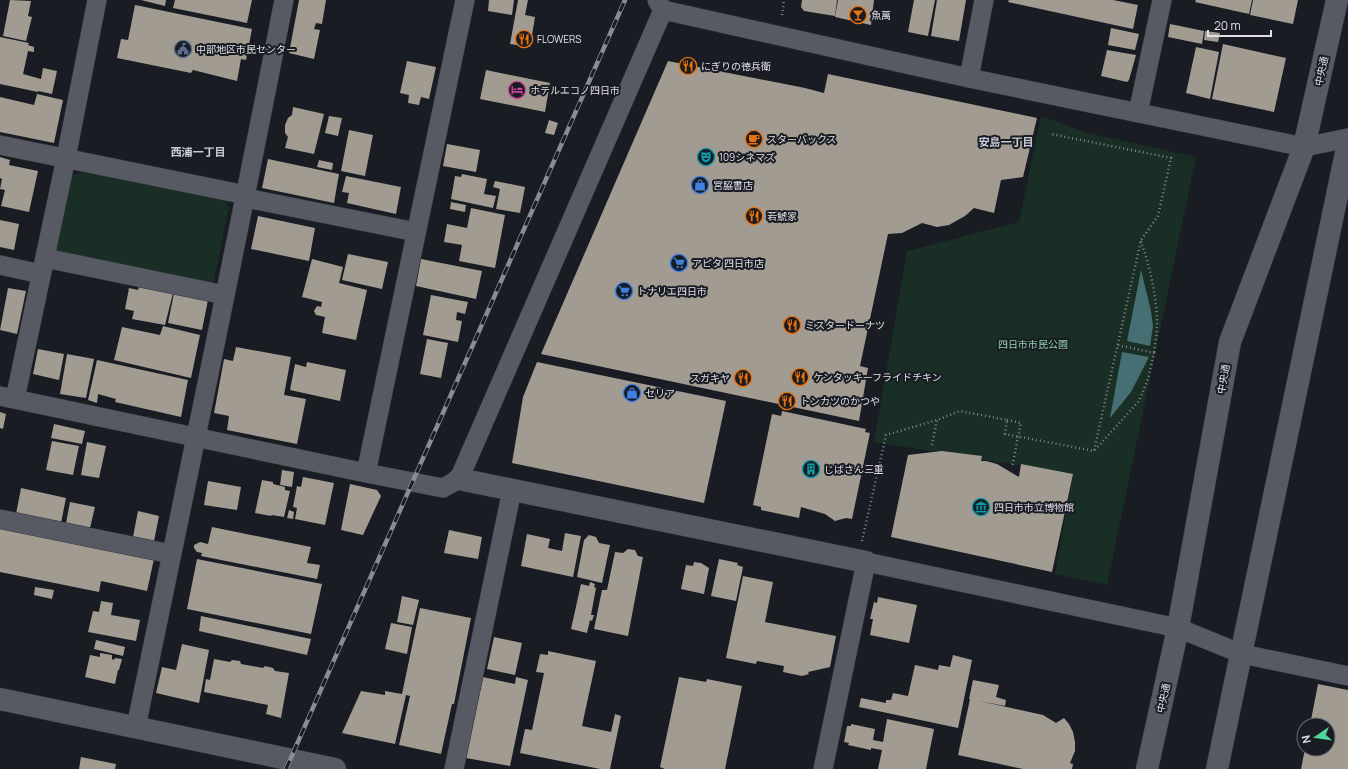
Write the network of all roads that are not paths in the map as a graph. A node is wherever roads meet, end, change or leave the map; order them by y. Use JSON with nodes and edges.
{"nodes":[{"id":1,"x":97,"y":0,"type":"edge"},
{"id":2,"x":284,"y":0,"type":"edge"},
{"id":3,"x":465,"y":0,"type":"edge"},
{"id":4,"x":984,"y":0,"type":"edge"},
{"id":5,"x":1162,"y":0,"type":"edge"},
{"id":6,"x":1336,"y":0,"type":"edge"},
{"id":7,"x":660,"y":5,"type":"edge"},
{"id":8,"x":969,"y":78,"type":"junction"},
{"id":9,"x":1138,"y":113,"type":"junction"},
{"id":10,"x":1348,"y":138,"type":"edge"},
{"id":11,"x":1348,"y":143,"type":"edge"},
{"id":12,"x":0,"y":145,"type":"edge"},
{"id":13,"x":1304,"y":147,"type":"junction"},
{"id":14,"x":66,"y":158,"type":"junction"},
{"id":15,"x":246,"y":196,"type":"junction"},
{"id":16,"x":416,"y":232,"type":"junction"},
{"id":17,"x":0,"y":265,"type":"edge"},
{"id":18,"x":43,"y":266,"type":"junction"},
{"id":19,"x":225,"y":295,"type":"junction"},
{"id":20,"x":7,"y":398,"type":"edge"},
{"id":21,"x":195,"y":437,"type":"junction"},
{"id":22,"x":366,"y":473,"type":"junction"},
{"id":23,"x":459,"y":479,"type":"junction"},
{"id":24,"x":512,"y":490,"type":"junction"},
{"id":25,"x":0,"y":518,"type":"edge"},
{"id":26,"x":864,"y":552,"type":"junction"},
{"id":27,"x":171,"y":554,"type":"junction"},
{"id":28,"x":1178,"y":628,"type":"junction"},
{"id":29,"x":1242,"y":654,"type":"junction"},
{"id":30,"x":1348,"y":676,"type":"edge"},
{"id":31,"x":0,"y":699,"type":"edge"},
{"id":32,"x":136,"y":727,"type":"junction"},
{"id":33,"x":274,"y":763,"type":"edge"},
{"id":34,"x":323,"y":768,"type":"edge"},
{"id":35,"x":454,"y":769,"type":"edge"},
{"id":36,"x":823,"y":769,"type":"edge"},
{"id":37,"x":1147,"y":769,"type":"edge"},
{"id":38,"x":1217,"y":769,"type":"edge"}],
"edges":[{"from":1,"to":14,"type":"street"},
{"from":2,"to":15,"type":"street"},
{"from":3,"to":16,"type":"street"},
{"from":4,"to":8,"type":"street"},
{"from":5,"to":9,"type":"street"},
{"from":6,"to":13,"type":"street","name":"中央通"},
{"from":7,"to":8,"type":"street"},
{"from":7,"to":23,"type":"street"},
{"from":8,"to":9,"type":"street"},
{"from":9,"to":13,"type":"street"},
{"from":10,"to":13,"type":"street"},
{"from":11,"to":29,"type":"street"},
{"from":12,"to":14,"type":"street"},
{"from":13,"to":28,"type":"street","name":"中央通"},
{"from":14,"to":15,"type":"street"},
{"from":14,"to":18,"type":"street"},
{"from":15,"to":16,"type":"street"},
{"from":15,"to":19,"type":"street"},
{"from":16,"to":22,"type":"street"},
{"from":17,"to":18,"type":"street"},
{"from":18,"to":19,"type":"street"},
{"from":18,"to":20,"type":"street"},
{"from":19,"to":21,"type":"street"},
{"from":20,"to":21,"type":"street"},
{"from":21,"to":22,"type":"street"},
{"from":21,"to":27,"type":"street"},
{"from":22,"to":23,"type":"street"},
{"from":23,"to":24,"type":"street"},
{"from":24,"to":26,"type":"street"},
{"from":24,"to":35,"type":"street"},
{"from":25,"to":27,"type":"street"},
{"from":26,"to":28,"type":"street"},
{"from":26,"to":36,"type":"street"},
{"from":27,"to":32,"type":"street"},
{"from":28,"to":29,"type":"street"},
{"from":28,"to":37,"type":"street","name":"中央通"},
{"from":29,"to":30,"type":"street"},
{"from":29,"to":38,"type":"street"},
{"from":31,"to":32,"type":"street"},
{"from":32,"to":33,"type":"street"},
{"from":33,"to":34,"type":"street"}]}
